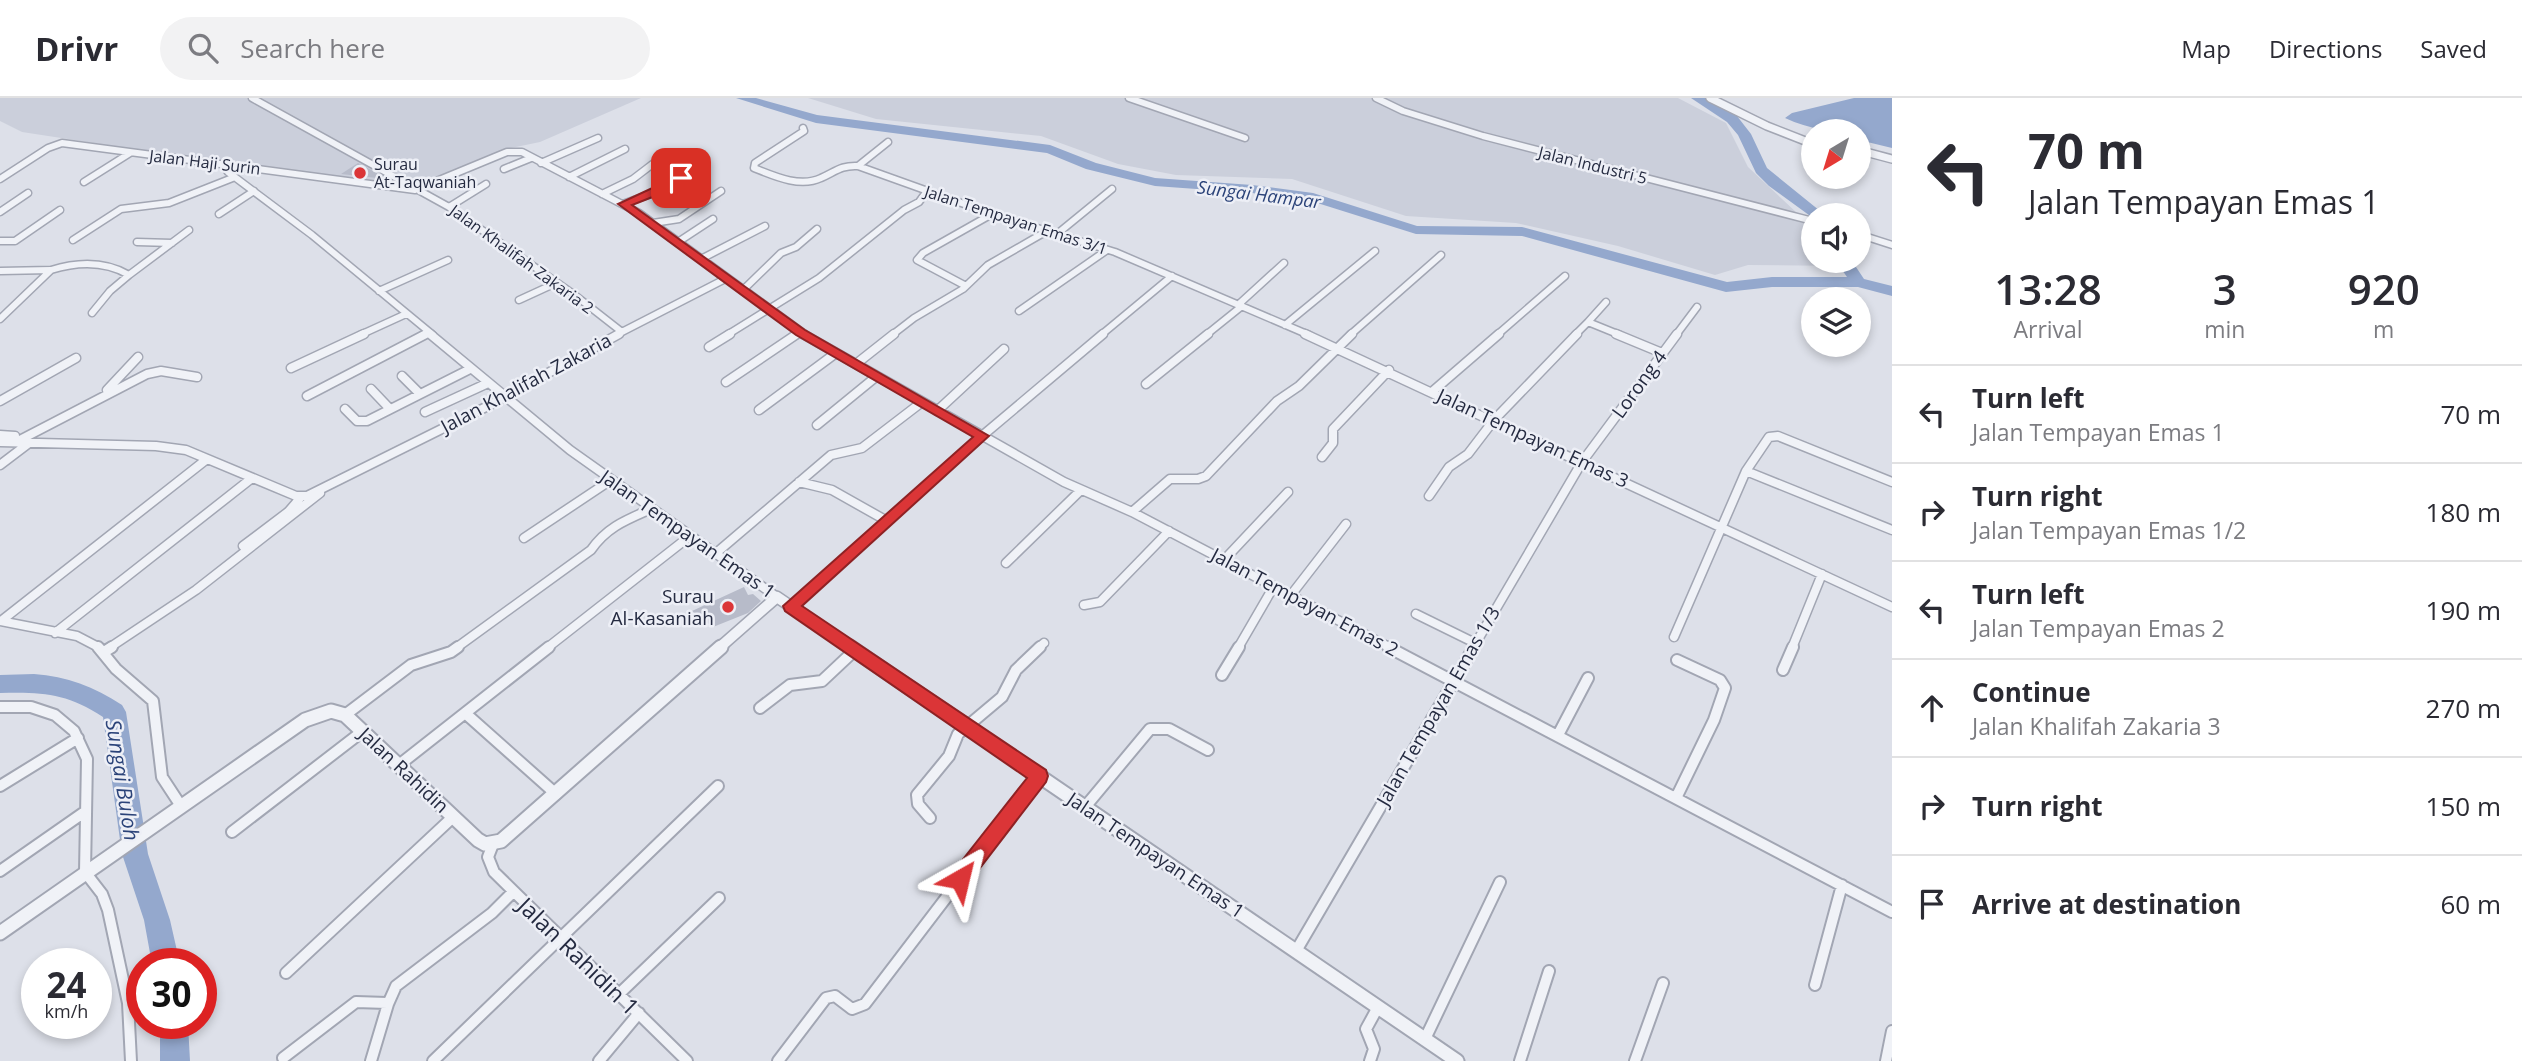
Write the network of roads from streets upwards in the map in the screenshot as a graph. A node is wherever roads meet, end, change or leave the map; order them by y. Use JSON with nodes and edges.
{"nodes":[{"id":1,"x":252,"y":98,"type":"edge"},
{"id":2,"x":1129,"y":98,"type":"edge"},
{"id":3,"x":1376,"y":98,"type":"edge"},
{"id":4,"x":1710,"y":98,"type":"edge"},
{"id":5,"x":1722,"y":98,"type":"edge"},
{"id":6,"x":803,"y":128,"type":"dead end"},
{"id":7,"x":1801,"y":134,"type":"edge"},
{"id":8,"x":598,"y":138,"type":"dead end"},
{"id":9,"x":1245,"y":138,"type":"dead end"},
{"id":10,"x":1801,"y":140,"type":"edge"},
{"id":11,"x":888,"y":142,"type":"dead end"},
{"id":12,"x":625,"y":149,"type":"dead end"},
{"id":13,"x":130,"y":153,"type":"junction"},
{"id":14,"x":1871,"y":153,"type":"edge"},
{"id":15,"x":531,"y":158,"type":"junction"},
{"id":16,"x":1871,"y":159,"type":"edge"},
{"id":17,"x":1892,"y":159,"type":"edge"},
{"id":18,"x":541,"y":163,"type":"junction"},
{"id":19,"x":654,"y":163,"type":"dead end"},
{"id":20,"x":228,"y":164,"type":"junction"},
{"id":21,"x":1892,"y":165,"type":"edge"},
{"id":22,"x":858,"y":166,"type":"junction"},
{"id":23,"x":504,"y":169,"type":"dead end"},
{"id":24,"x":695,"y":170,"type":"dead end"},
{"id":25,"x":235,"y":177,"type":"junction"},
{"id":26,"x":569,"y":177,"type":"junction"},
{"id":27,"x":0,"y":179,"type":"edge"},
{"id":28,"x":84,"y":182,"type":"dead end"},
{"id":29,"x":486,"y":184,"type":"dead end"},
{"id":30,"x":1112,"y":189,"type":"dead end"},
{"id":31,"x":420,"y":190,"type":"junction"},
{"id":32,"x":254,"y":191,"type":"junction"},
{"id":33,"x":721,"y":191,"type":"dead end"},
{"id":34,"x":927,"y":191,"type":"junction"},
{"id":35,"x":28,"y":193,"type":"dead end"},
{"id":36,"x":602,"y":194,"type":"junction"},
{"id":37,"x":623,"y":204,"type":"junction"},
{"id":38,"x":449,"y":206,"type":"junction"},
{"id":39,"x":61,"y":210,"type":"dead end"},
{"id":40,"x":0,"y":212,"type":"edge"},
{"id":41,"x":219,"y":214,"type":"dead end"},
{"id":42,"x":992,"y":214,"type":"junction"},
{"id":43,"x":1801,"y":218,"type":"edge"},
{"id":44,"x":713,"y":219,"type":"dead end"},
{"id":45,"x":653,"y":223,"type":"junction"},
{"id":46,"x":765,"y":226,"type":"dead end"},
{"id":47,"x":817,"y":229,"type":"dead end"},
{"id":48,"x":189,"y":230,"type":"dead end"},
{"id":49,"x":1047,"y":231,"type":"junction"},
{"id":50,"x":1057,"y":234,"type":"junction"},
{"id":51,"x":1871,"y":238,"type":"edge"},
{"id":52,"x":73,"y":240,"type":"dead end"},
{"id":53,"x":0,"y":241,"type":"edge"},
{"id":54,"x":136,"y":242,"type":"dead end"},
{"id":55,"x":678,"y":242,"type":"junction"},
{"id":56,"x":172,"y":243,"type":"junction"},
{"id":57,"x":1892,"y":244,"type":"edge"},
{"id":58,"x":1107,"y":250,"type":"junction"},
{"id":59,"x":1376,"y":251,"type":"dead end"},
{"id":60,"x":1441,"y":255,"type":"dead end"},
{"id":61,"x":701,"y":258,"type":"junction"},
{"id":62,"x":447,"y":260,"type":"dead end"},
{"id":63,"x":1284,"y":263,"type":"dead end"},
{"id":64,"x":51,"y":270,"type":"junction"},
{"id":65,"x":0,"y":271,"type":"edge"},
{"id":66,"x":129,"y":275,"type":"junction"},
{"id":67,"x":1172,"y":276,"type":"junction"},
{"id":68,"x":1565,"y":276,"type":"dead end"},
{"id":69,"x":727,"y":278,"type":"junction"},
{"id":70,"x":556,"y":283,"type":"junction"},
{"id":71,"x":966,"y":286,"type":"junction"},
{"id":72,"x":743,"y":290,"type":"junction"},
{"id":73,"x":379,"y":291,"type":"junction"},
{"id":74,"x":519,"y":300,"type":"dead end"},
{"id":75,"x":1606,"y":302,"type":"dead end"},
{"id":76,"x":1241,"y":305,"type":"junction"},
{"id":77,"x":1697,"y":307,"type":"dead end"},
{"id":78,"x":769,"y":309,"type":"junction"},
{"id":79,"x":1019,"y":311,"type":"dead end"},
{"id":80,"x":92,"y":313,"type":"dead end"},
{"id":81,"x":406,"y":314,"type":"junction"},
{"id":82,"x":0,"y":319,"type":"edge"},
{"id":83,"x":1588,"y":322,"type":"junction"},
{"id":84,"x":1285,"y":325,"type":"junction"},
{"id":85,"x":622,"y":332,"type":"junction"},
{"id":86,"x":800,"y":332,"type":"junction"},
{"id":87,"x":428,"y":333,"type":"junction"},
{"id":88,"x":709,"y":347,"type":"dead end"},
{"id":89,"x":1337,"y":347,"type":"junction"},
{"id":90,"x":1004,"y":349,"type":"dead end"},
{"id":91,"x":836,"y":353,"type":"junction"},
{"id":92,"x":1662,"y":353,"type":"junction"},
{"id":93,"x":138,"y":357,"type":"dead end"},
{"id":94,"x":76,"y":358,"type":"dead end"},
{"id":95,"x":856,"y":364,"type":"junction"},
{"id":96,"x":291,"y":368,"type":"dead end"},
{"id":97,"x":470,"y":369,"type":"junction"},
{"id":98,"x":1389,"y":370,"type":"junction"},
{"id":99,"x":402,"y":376,"type":"dead end"},
{"id":100,"x":877,"y":376,"type":"junction"},
{"id":101,"x":197,"y":377,"type":"dead end"},
{"id":102,"x":726,"y":382,"type":"dead end"},
{"id":103,"x":488,"y":383,"type":"junction"},
{"id":104,"x":1146,"y":384,"type":"dead end"},
{"id":105,"x":371,"y":389,"type":"dead end"},
{"id":106,"x":1433,"y":391,"type":"junction"},
{"id":107,"x":420,"y":394,"type":"junction"},
{"id":108,"x":307,"y":396,"type":"dead end"},
{"id":109,"x":504,"y":396,"type":"junction"},
{"id":110,"x":0,"y":401,"type":"edge"},
{"id":111,"x":922,"y":402,"type":"junction"},
{"id":112,"x":345,"y":409,"type":"dead end"},
{"id":113,"x":390,"y":409,"type":"junction"},
{"id":114,"x":759,"y":410,"type":"dead end"},
{"id":115,"x":937,"y":411,"type":"junction"},
{"id":116,"x":425,"y":412,"type":"dead end"},
{"id":117,"x":1494,"y":419,"type":"junction"},
{"id":118,"x":52,"y":423,"type":"junction"},
{"id":119,"x":817,"y":425,"type":"dead end"},
{"id":120,"x":982,"y":436,"type":"junction"},
{"id":121,"x":1,"y":437,"type":"edge"},
{"id":122,"x":15,"y":439,"type":"junction"},
{"id":123,"x":29,"y":443,"type":"junction"},
{"id":124,"x":1322,"y":457,"type":"dead end"},
{"id":125,"x":207,"y":459,"type":"junction"},
{"id":126,"x":1582,"y":462,"type":"junction"},
{"id":127,"x":0,"y":465,"type":"edge"},
{"id":128,"x":1746,"y":471,"type":"junction"},
{"id":129,"x":252,"y":478,"type":"junction"},
{"id":130,"x":611,"y":480,"type":"junction"},
{"id":131,"x":799,"y":482,"type":"junction"},
{"id":132,"x":1892,"y":482,"type":"edge"},
{"id":133,"x":325,"y":488,"type":"junction"},
{"id":134,"x":1081,"y":490,"type":"junction"},
{"id":135,"x":1288,"y":492,"type":"dead end"},
{"id":136,"x":1429,"y":496,"type":"dead end"},
{"id":137,"x":301,"y":497,"type":"junction"},
{"id":138,"x":651,"y":509,"type":"junction"},
{"id":139,"x":1132,"y":512,"type":"junction"},
{"id":140,"x":887,"y":521,"type":"junction"},
{"id":141,"x":1346,"y":524,"type":"dead end"},
{"id":142,"x":1722,"y":527,"type":"junction"},
{"id":143,"x":1892,"y":530,"type":"edge"},
{"id":144,"x":1169,"y":531,"type":"junction"},
{"id":145,"x":690,"y":536,"type":"junction"},
{"id":146,"x":524,"y":538,"type":"dead end"},
{"id":147,"x":243,"y":546,"type":"dead end"},
{"id":148,"x":715,"y":554,"type":"junction"},
{"id":149,"x":1224,"y":560,"type":"junction"},
{"id":150,"x":1006,"y":563,"type":"dead end"},
{"id":151,"x":1822,"y":574,"type":"junction"},
{"id":152,"x":1274,"y":586,"type":"junction"},
{"id":153,"x":1291,"y":595,"type":"junction"},
{"id":154,"x":777,"y":597,"type":"junction"},
{"id":155,"x":1084,"y":605,"type":"dead end"},
{"id":156,"x":791,"y":606,"type":"junction"},
{"id":157,"x":1892,"y":607,"type":"edge"},
{"id":158,"x":1416,"y":614,"type":"dead end"},
{"id":159,"x":1,"y":621,"type":"edge"},
{"id":160,"x":55,"y":633,"type":"junction"},
{"id":161,"x":1674,"y":637,"type":"dead end"},
{"id":162,"x":1044,"y":643,"type":"dead end"},
{"id":163,"x":1475,"y":643,"type":"junction"},
{"id":164,"x":855,"y":650,"type":"junction"},
{"id":165,"x":104,"y":652,"type":"junction"},
{"id":166,"x":1677,"y":660,"type":"dead end"},
{"id":167,"x":1783,"y":670,"type":"dead end"},
{"id":168,"x":1222,"y":675,"type":"dead end"},
{"id":169,"x":1588,"y":678,"type":"dead end"},
{"id":170,"x":1453,"y":680,"type":"junction"},
{"id":171,"x":0,"y":707,"type":"edge"},
{"id":172,"x":760,"y":708,"type":"dead end"},
{"id":173,"x":465,"y":713,"type":"junction"},
{"id":174,"x":345,"y":715,"type":"junction"},
{"id":175,"x":965,"y":726,"type":"junction"},
{"id":176,"x":363,"y":732,"type":"junction"},
{"id":177,"x":1558,"y":735,"type":"junction"},
{"id":178,"x":78,"y":738,"type":"junction"},
{"id":179,"x":1209,"y":750,"type":"dead end"},
{"id":180,"x":399,"y":765,"type":"junction"},
{"id":181,"x":1039,"y":776,"type":"junction"},
{"id":182,"x":0,"y":786,"type":"edge"},
{"id":183,"x":718,"y":786,"type":"dead end"},
{"id":184,"x":556,"y":794,"type":"junction"},
{"id":185,"x":1676,"y":798,"type":"junction"},
{"id":186,"x":181,"y":806,"type":"junction"},
{"id":187,"x":1085,"y":807,"type":"junction"},
{"id":188,"x":86,"y":811,"type":"junction"},
{"id":189,"x":453,"y":817,"type":"junction"},
{"id":190,"x":930,"y":818,"type":"dead end"},
{"id":191,"x":232,"y":832,"type":"dead end"},
{"id":192,"x":493,"y":844,"type":"junction"},
{"id":193,"x":0,"y":871,"type":"edge"},
{"id":194,"x":85,"y":872,"type":"junction"},
{"id":195,"x":1500,"y":881,"type":"dead end"},
{"id":196,"x":1842,"y":885,"type":"junction"},
{"id":197,"x":513,"y":892,"type":"junction"},
{"id":198,"x":719,"y":898,"type":"dead end"},
{"id":199,"x":1892,"y":912,"type":"edge"},
{"id":200,"x":0,"y":933,"type":"edge"},
{"id":201,"x":560,"y":937,"type":"junction"},
{"id":202,"x":1296,"y":951,"type":"junction"},
{"id":203,"x":1549,"y":971,"type":"dead end"},
{"id":204,"x":286,"y":973,"type":"dead end"},
{"id":205,"x":1663,"y":983,"type":"dead end"},
{"id":206,"x":1815,"y":985,"type":"dead end"},
{"id":207,"x":619,"y":994,"type":"junction"},
{"id":208,"x":387,"y":1003,"type":"junction"},
{"id":209,"x":1378,"y":1007,"type":"junction"},
{"id":210,"x":639,"y":1013,"type":"junction"},
{"id":211,"x":1892,"y":1031,"type":"edge"},
{"id":212,"x":1426,"y":1040,"type":"junction"},
{"id":213,"x":283,"y":1059,"type":"dead end"},
{"id":214,"x":131,"y":1061,"type":"edge"},
{"id":215,"x":371,"y":1061,"type":"edge"},
{"id":216,"x":433,"y":1061,"type":"edge"},
{"id":217,"x":599,"y":1061,"type":"edge"},
{"id":218,"x":687,"y":1061,"type":"edge"},
{"id":219,"x":778,"y":1061,"type":"edge"},
{"id":220,"x":1370,"y":1061,"type":"edge"},
{"id":221,"x":1457,"y":1061,"type":"edge"},
{"id":222,"x":1520,"y":1061,"type":"edge"},
{"id":223,"x":1635,"y":1061,"type":"edge"},
{"id":224,"x":1886,"y":1061,"type":"edge"}],
"edges":[{"from":1,"to":31,"type":"street","name":"Jalan Khalifah Zakaria 2"},
{"from":2,"to":9,"type":"street"},
{"from":3,"to":43,"type":"street","name":"Jalan Industri 5"},
{"from":4,"to":10,"type":"street"},
{"from":5,"to":7,"type":"street"},
{"from":6,"to":22,"type":"street"},
{"from":8,"to":18,"type":"street"},
{"from":11,"to":22,"type":"street"},
{"from":12,"to":26,"type":"street"},
{"from":13,"to":20,"type":"street","name":"Jalan Haji Surin"},
{"from":13,"to":27,"type":"street","name":"Jalan Haji Surin"},
{"from":13,"to":28,"type":"street"},
{"from":14,"to":17,"type":"street"},
{"from":15,"to":18,"type":"street","name":"Jalan Tempayan Emas 2"},
{"from":15,"to":23,"type":"street"},
{"from":15,"to":31,"type":"street"},
{"from":16,"to":21,"type":"street"},
{"from":18,"to":26,"type":"street","name":"Jalan Tempayan Emas 2"},
{"from":19,"to":36,"type":"street"},
{"from":20,"to":25,"type":"street","name":"Jalan Tempayan Emas 1"},
{"from":20,"to":31,"type":"street","name":"Jalan Haji Surin"},
{"from":22,"to":34,"type":"street","name":"Jalan Tempayan Emas 3/1"},
{"from":24,"to":37,"type":"street"},
{"from":25,"to":32,"type":"street","name":"Jalan Tempayan Emas 1"},
{"from":25,"to":52,"type":"street"},
{"from":26,"to":36,"type":"street","name":"Jalan Tempayan Emas 2"},
{"from":29,"to":38,"type":"street"},
{"from":30,"to":50,"type":"street"},
{"from":31,"to":38,"type":"street","name":"Jalan Khalifah Zakaria 2"},
{"from":32,"to":41,"type":"street"},
{"from":32,"to":73,"type":"street","name":"Jalan Tempayan Emas 1"},
{"from":33,"to":45,"type":"street"},
{"from":34,"to":42,"type":"street","name":"Jalan Tempayan Emas 3/1"},
{"from":34,"to":78,"type":"street"},
{"from":35,"to":40,"type":"street"},
{"from":36,"to":37,"type":"street","name":"Jalan Tempayan Emas 2"},
{"from":37,"to":45,"type":"street","name":"Jalan Tempayan Emas 2"},
{"from":38,"to":70,"type":"street","name":"Jalan Khalifah Zakaria 2"},
{"from":39,"to":53,"type":"street"},
{"from":42,"to":49,"type":"street","name":"Jalan Tempayan Emas 3/1"},
{"from":42,"to":71,"type":"street"},
{"from":44,"to":55,"type":"street"},
{"from":45,"to":55,"type":"street","name":"Jalan Tempayan Emas 2"},
{"from":46,"to":61,"type":"street"},
{"from":47,"to":72,"type":"street"},
{"from":48,"to":56,"type":"street"},
{"from":49,"to":50,"type":"street","name":"Jalan Tempayan Emas 3/1"},
{"from":49,"to":71,"type":"street"},
{"from":50,"to":58,"type":"street","name":"Jalan Tempayan Emas 3/1"},
{"from":51,"to":57,"type":"street"},
{"from":54,"to":56,"type":"street"},
{"from":55,"to":61,"type":"street","name":"Jalan Tempayan Emas 2"},
{"from":56,"to":66,"type":"street"},
{"from":58,"to":67,"type":"street","name":"Jalan Tempayan Emas 3/1"},
{"from":58,"to":79,"type":"street"},
{"from":59,"to":84,"type":"street"},
{"from":60,"to":89,"type":"street"},
{"from":61,"to":69,"type":"street","name":"Jalan Tempayan Emas 2"},
{"from":62,"to":73,"type":"street"},
{"from":63,"to":76,"type":"street"},
{"from":64,"to":65,"type":"street"},
{"from":64,"to":66,"type":"street"},
{"from":64,"to":82,"type":"street"},
{"from":66,"to":80,"type":"street"},
{"from":67,"to":76,"type":"street","name":"Jalan Tempayan Emas 3"},
{"from":67,"to":120,"type":"street"},
{"from":68,"to":106,"type":"street"},
{"from":69,"to":72,"type":"street","name":"Jalan Tempayan Emas 2"},
{"from":69,"to":85,"type":"street","name":"Jalan Khalifah Zakaria"},
{"from":70,"to":74,"type":"street"},
{"from":70,"to":85,"type":"street","name":"Jalan Khalifah Zakaria 2"},
{"from":71,"to":95,"type":"street"},
{"from":72,"to":78,"type":"street","name":"Jalan Tempayan Emas 2"},
{"from":73,"to":81,"type":"street","name":"Jalan Tempayan Emas 1"},
{"from":75,"to":83,"type":"street"},
{"from":76,"to":84,"type":"street","name":"Jalan Tempayan Emas 3"},
{"from":76,"to":104,"type":"street"},
{"from":77,"to":92,"type":"street","name":"Lorong 4"},
{"from":78,"to":86,"type":"street","name":"Jalan Tempayan Emas 2"},
{"from":78,"to":88,"type":"street"},
{"from":81,"to":87,"type":"street","name":"Jalan Tempayan Emas 1"},
{"from":81,"to":96,"type":"street"},
{"from":83,"to":92,"type":"street"},
{"from":83,"to":117,"type":"street"},
{"from":84,"to":89,"type":"street","name":"Jalan Tempayan Emas 3"},
{"from":85,"to":109,"type":"street","name":"Jalan Khalifah Zakaria"},
{"from":86,"to":91,"type":"street","name":"Jalan Tempayan Emas 2"},
{"from":86,"to":102,"type":"street"},
{"from":87,"to":97,"type":"street","name":"Jalan Tempayan Emas 1"},
{"from":87,"to":108,"type":"street"},
{"from":89,"to":98,"type":"street","name":"Jalan Tempayan Emas 3"},
{"from":89,"to":139,"type":"street"},
{"from":90,"to":115,"type":"street"},
{"from":91,"to":95,"type":"street","name":"Jalan Tempayan Emas 2"},
{"from":91,"to":114,"type":"street"},
{"from":92,"to":126,"type":"street","name":"Lorong 4"},
{"from":93,"to":118,"type":"street"},
{"from":94,"to":110,"type":"street"},
{"from":95,"to":100,"type":"street","name":"Jalan Tempayan Emas 2"},
{"from":97,"to":103,"type":"street","name":"Jalan Tempayan Emas 1"},
{"from":97,"to":107,"type":"street"},
{"from":98,"to":106,"type":"street","name":"Jalan Tempayan Emas 3"},
{"from":98,"to":124,"type":"street"},
{"from":99,"to":107,"type":"street"},
{"from":100,"to":111,"type":"street","name":"Jalan Tempayan Emas 2"},
{"from":100,"to":119,"type":"street"},
{"from":101,"to":118,"type":"street"},
{"from":103,"to":109,"type":"street","name":"Jalan Tempayan Emas 1"},
{"from":103,"to":116,"type":"street"},
{"from":105,"to":113,"type":"street"},
{"from":106,"to":117,"type":"street","name":"Jalan Tempayan Emas 3"},
{"from":107,"to":113,"type":"street"},
{"from":109,"to":130,"type":"street","name":"Jalan Tempayan Emas 1"},
{"from":109,"to":133,"type":"street","name":"Jalan Khalifah Zakaria"},
{"from":111,"to":115,"type":"street","name":"Jalan Tempayan Emas 2"},
{"from":111,"to":131,"type":"street"},
{"from":112,"to":113,"type":"street"},
{"from":115,"to":120,"type":"street","name":"Jalan Tempayan Emas 2"},
{"from":117,"to":126,"type":"street","name":"Jalan Tempayan Emas 3"},
{"from":117,"to":136,"type":"street"},
{"from":118,"to":122,"type":"street"},
{"from":120,"to":134,"type":"street","name":"Jalan Tempayan Emas 2"},
{"from":120,"to":140,"type":"street"},
{"from":121,"to":122,"type":"street"},
{"from":122,"to":123,"type":"street"},
{"from":123,"to":125,"type":"street"},
{"from":123,"to":127,"type":"street"},
{"from":125,"to":129,"type":"street"},
{"from":125,"to":159,"type":"street"},
{"from":126,"to":142,"type":"street","name":"Jalan Tempayan Emas 3"},
{"from":126,"to":163,"type":"street","name":"Jalan Tempayan Emas 1/3"},
{"from":128,"to":132,"type":"street"},
{"from":128,"to":142,"type":"street"},
{"from":128,"to":143,"type":"street"},
{"from":129,"to":137,"type":"street"},
{"from":129,"to":160,"type":"street"},
{"from":130,"to":138,"type":"street","name":"Jalan Tempayan Emas 1"},
{"from":130,"to":146,"type":"street"},
{"from":131,"to":140,"type":"street"},
{"from":131,"to":148,"type":"street"},
{"from":133,"to":137,"type":"street"},
{"from":133,"to":165,"type":"street"},
{"from":134,"to":139,"type":"street","name":"Jalan Tempayan Emas 2"},
{"from":134,"to":150,"type":"street"},
{"from":135,"to":149,"type":"street"},
{"from":137,"to":147,"type":"street"},
{"from":138,"to":145,"type":"street","name":"Jalan Tempayan Emas 1"},
{"from":138,"to":174,"type":"street"},
{"from":139,"to":144,"type":"street","name":"Jalan Tempayan Emas 2"},
{"from":140,"to":156,"type":"street"},
{"from":141,"to":153,"type":"street"},
{"from":142,"to":151,"type":"street","name":"Jalan Tempayan Emas 3"},
{"from":142,"to":161,"type":"street"},
{"from":144,"to":149,"type":"street","name":"Jalan Tempayan Emas 2"},
{"from":144,"to":155,"type":"street"},
{"from":145,"to":148,"type":"street","name":"Jalan Tempayan Emas 1"},
{"from":145,"to":173,"type":"street"},
{"from":148,"to":154,"type":"street","name":"Jalan Tempayan Emas 1"},
{"from":149,"to":152,"type":"street","name":"Jalan Tempayan Emas 2"},
{"from":151,"to":157,"type":"street","name":"Jalan Tempayan Emas 3"},
{"from":151,"to":167,"type":"street"},
{"from":152,"to":153,"type":"street","name":"Jalan Tempayan Emas 2"},
{"from":152,"to":168,"type":"street"},
{"from":153,"to":170,"type":"street","name":"Jalan Tempayan Emas 2"},
{"from":154,"to":156,"type":"street","name":"Jalan Tempayan Emas 1"},
{"from":154,"to":184,"type":"street"},
{"from":156,"to":164,"type":"street","name":"Jalan Tempayan Emas 1"},
{"from":158,"to":163,"type":"street"},
{"from":159,"to":160,"type":"street"},
{"from":160,"to":165,"type":"street"},
{"from":162,"to":175,"type":"street"},
{"from":163,"to":170,"type":"street","name":"Jalan Tempayan Emas 1/3"},
{"from":164,"to":172,"type":"street"},
{"from":164,"to":175,"type":"street","name":"Jalan Tempayan Emas 1"},
{"from":165,"to":186,"type":"street"},
{"from":166,"to":185,"type":"street"},
{"from":169,"to":177,"type":"street"},
{"from":170,"to":177,"type":"street","name":"Jalan Tempayan Emas 2"},
{"from":170,"to":202,"type":"street","name":"Jalan Tempayan Emas 1/3"},
{"from":171,"to":178,"type":"street"},
{"from":173,"to":180,"type":"street"},
{"from":173,"to":184,"type":"street"},
{"from":174,"to":176,"type":"street","name":"Jalan Rahidin"},
{"from":174,"to":186,"type":"street","name":"Jalan Rahidin"},
{"from":175,"to":181,"type":"street","name":"Jalan Tempayan Emas 1"},
{"from":175,"to":190,"type":"street"},
{"from":176,"to":180,"type":"street","name":"Jalan Rahidin"},
{"from":176,"to":191,"type":"street"},
{"from":177,"to":185,"type":"street","name":"Jalan Tempayan Emas 2"},
{"from":178,"to":182,"type":"street"},
{"from":178,"to":188,"type":"street"},
{"from":179,"to":187,"type":"street"},
{"from":180,"to":189,"type":"street","name":"Jalan Rahidin"},
{"from":181,"to":187,"type":"street","name":"Jalan Tempayan Emas 1"},
{"from":181,"to":219,"type":"street"},
{"from":183,"to":201,"type":"street"},
{"from":184,"to":192,"type":"street"},
{"from":185,"to":196,"type":"street","name":"Jalan Tempayan Emas 2"},
{"from":186,"to":194,"type":"street","name":"Jalan Rahidin"},
{"from":187,"to":202,"type":"street","name":"Jalan Tempayan Emas 1"},
{"from":188,"to":193,"type":"street"},
{"from":188,"to":194,"type":"street"},
{"from":189,"to":192,"type":"street","name":"Jalan Rahidin"},
{"from":189,"to":204,"type":"street"},
{"from":192,"to":197,"type":"street","name":"Jalan Rahidin 1"},
{"from":194,"to":200,"type":"street","name":"Jalan Rahidin"},
{"from":194,"to":214,"type":"street"},
{"from":195,"to":212,"type":"street"},
{"from":196,"to":199,"type":"street","name":"Jalan Tempayan Emas 2"},
{"from":196,"to":206,"type":"street"},
{"from":197,"to":201,"type":"street","name":"Jalan Rahidin 1"},
{"from":197,"to":208,"type":"street"},
{"from":198,"to":207,"type":"street"},
{"from":201,"to":207,"type":"street","name":"Jalan Rahidin 1"},
{"from":201,"to":216,"type":"street"},
{"from":202,"to":209,"type":"street","name":"Jalan Tempayan Emas 1"},
{"from":203,"to":222,"type":"street"},
{"from":205,"to":223,"type":"street"},
{"from":207,"to":210,"type":"street","name":"Jalan Rahidin 1"},
{"from":208,"to":213,"type":"street"},
{"from":208,"to":215,"type":"street"},
{"from":209,"to":212,"type":"street","name":"Jalan Tempayan Emas 1"},
{"from":209,"to":220,"type":"street"},
{"from":210,"to":217,"type":"street"},
{"from":210,"to":218,"type":"street","name":"Jalan Rahidin 1"},
{"from":211,"to":224,"type":"street"},
{"from":212,"to":221,"type":"street","name":"Jalan Tempayan Emas 1"}]}
